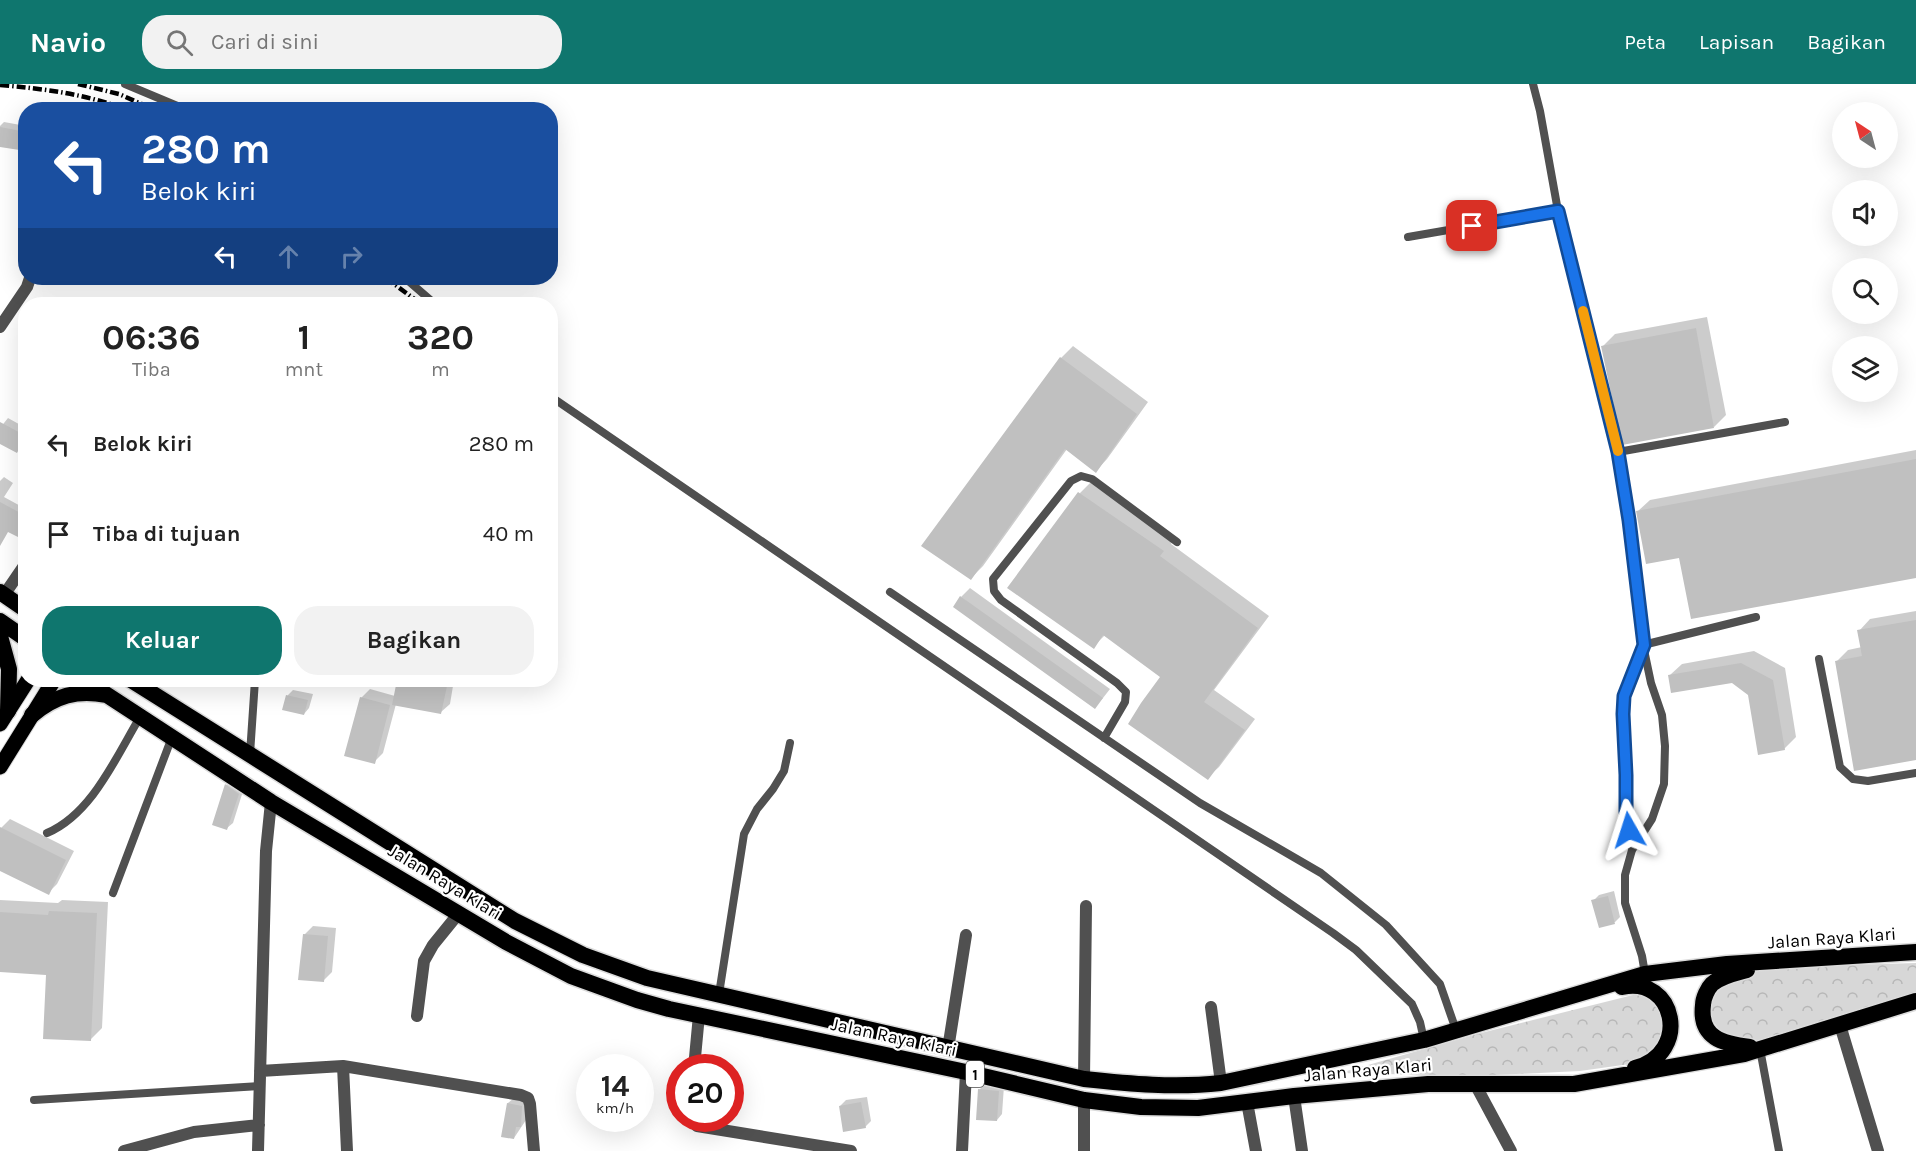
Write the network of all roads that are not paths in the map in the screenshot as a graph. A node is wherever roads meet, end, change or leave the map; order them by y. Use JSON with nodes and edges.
{"nodes":[{"id":1,"x":125,"y":84,"type":"edge"},
{"id":2,"x":1533,"y":84,"type":"edge"},
{"id":3,"x":168,"y":102,"type":"edge"},
{"id":4,"x":1558,"y":211,"type":"junction"},
{"id":5,"x":1408,"y":237,"type":"dead end"},
{"id":6,"x":413,"y":285,"type":"edge"},
{"id":7,"x":427,"y":297,"type":"edge"},
{"id":8,"x":18,"y":298,"type":"edge"},
{"id":9,"x":0,"y":327,"type":"edge"},
{"id":10,"x":558,"y":401,"type":"edge"},
{"id":11,"x":1785,"y":422,"type":"dead end"},
{"id":12,"x":1618,"y":452,"type":"junction"},
{"id":13,"x":1177,"y":542,"type":"dead end"},
{"id":14,"x":18,"y":573,"type":"edge"},
{"id":15,"x":890,"y":592,"type":"dead end"},
{"id":16,"x":2,"y":593,"type":"edge"},
{"id":17,"x":18,"y":604,"type":"edge"},
{"id":18,"x":1756,"y":617,"type":"dead end"},
{"id":19,"x":0,"y":621,"type":"edge"},
{"id":20,"x":18,"y":633,"type":"edge"},
{"id":21,"x":0,"y":636,"type":"edge"},
{"id":22,"x":1644,"y":645,"type":"junction"},
{"id":23,"x":1819,"y":659,"type":"dead end"},
{"id":24,"x":24,"y":687,"type":"edge"},
{"id":25,"x":50,"y":687,"type":"edge"},
{"id":26,"x":95,"y":687,"type":"edge"},
{"id":27,"x":142,"y":687,"type":"edge"},
{"id":28,"x":254,"y":687,"type":"edge"},
{"id":29,"x":110,"y":696,"type":"junction"},
{"id":30,"x":32,"y":715,"type":"junction"},
{"id":31,"x":141,"y":716,"type":"junction"},
{"id":32,"x":4,"y":718,"type":"edge"},
{"id":33,"x":173,"y":736,"type":"junction"},
{"id":34,"x":1104,"y":738,"type":"junction"},
{"id":35,"x":790,"y":743,"type":"dead end"},
{"id":36,"x":249,"y":755,"type":"junction"},
{"id":37,"x":0,"y":767,"type":"edge"},
{"id":38,"x":1916,"y":773,"type":"edge"},
{"id":39,"x":271,"y":802,"type":"junction"},
{"id":40,"x":46,"y":833,"type":"dead end"},
{"id":41,"x":1632,"y":850,"type":"junction"},
{"id":42,"x":113,"y":893,"type":"dead end"},
{"id":43,"x":1086,"y":906,"type":"dead end"},
{"id":44,"x":459,"y":913,"type":"junction"},
{"id":45,"x":966,"y":935,"type":"dead end"},
{"id":46,"x":1916,"y":952,"type":"edge"},
{"id":47,"x":1778,"y":961,"type":"junction"},
{"id":48,"x":1645,"y":974,"type":"junction"},
{"id":49,"x":718,"y":995,"type":"junction"},
{"id":50,"x":1916,"y":1001,"type":"edge"},
{"id":51,"x":1211,"y":1006,"type":"dead end"},
{"id":52,"x":1525,"y":1009,"type":"junction"},
{"id":53,"x":699,"y":1015,"type":"junction"},
{"id":54,"x":417,"y":1016,"type":"dead end"},
{"id":55,"x":1840,"y":1025,"type":"junction"},
{"id":56,"x":1456,"y":1030,"type":"junction"},
{"id":57,"x":1424,"y":1040,"type":"junction"},
{"id":58,"x":1760,"y":1048,"type":"junction"},
{"id":59,"x":948,"y":1049,"type":"junction"},
{"id":60,"x":695,"y":1054,"type":"edge"},
{"id":61,"x":343,"y":1066,"type":"junction"},
{"id":62,"x":260,"y":1071,"type":"junction"},
{"id":63,"x":966,"y":1072,"type":"junction"},
{"id":64,"x":1084,"y":1079,"type":"junction"},
{"id":65,"x":1221,"y":1083,"type":"junction"},
{"id":66,"x":1475,"y":1084,"type":"junction"},
{"id":67,"x":1574,"y":1084,"type":"junction"},
{"id":68,"x":260,"y":1086,"type":"junction"},
{"id":69,"x":1294,"y":1096,"type":"junction"},
{"id":70,"x":34,"y":1100,"type":"dead end"},
{"id":71,"x":1084,"y":1100,"type":"junction"},
{"id":72,"x":1247,"y":1102,"type":"junction"},
{"id":73,"x":259,"y":1125,"type":"junction"},
{"id":74,"x":734,"y":1132,"type":"edge"},
{"id":75,"x":124,"y":1151,"type":"edge"},
{"id":76,"x":258,"y":1151,"type":"edge"},
{"id":77,"x":347,"y":1151,"type":"edge"},
{"id":78,"x":534,"y":1151,"type":"edge"},
{"id":79,"x":851,"y":1151,"type":"edge"},
{"id":80,"x":963,"y":1151,"type":"edge"},
{"id":81,"x":1084,"y":1151,"type":"edge"},
{"id":82,"x":1256,"y":1151,"type":"edge"},
{"id":83,"x":1302,"y":1151,"type":"edge"},
{"id":84,"x":1511,"y":1151,"type":"edge"},
{"id":85,"x":1779,"y":1151,"type":"edge"},
{"id":86,"x":1878,"y":1151,"type":"edge"}],
"edges":[{"from":1,"to":3,"type":"lane"},
{"from":2,"to":4,"type":"lane"},
{"from":4,"to":5,"type":"lane"},
{"from":4,"to":12,"type":"lane"},
{"from":6,"to":7,"type":"lane"},
{"from":8,"to":9,"type":"street"},
{"from":10,"to":57,"type":"lane"},
{"from":11,"to":12,"type":"lane"},
{"from":12,"to":22,"type":"lane"},
{"from":13,"to":34,"type":"lane"},
{"from":14,"to":16,"type":"street"},
{"from":15,"to":34,"type":"lane"},
{"from":16,"to":17,"type":"highway"},
{"from":18,"to":22,"type":"lane"},
{"from":19,"to":20,"type":"highway"},
{"from":21,"to":32,"type":"highway"},
{"from":22,"to":41,"type":"lane"},
{"from":22,"to":41,"type":"lane"},
{"from":23,"to":38,"type":"lane"},
{"from":24,"to":32,"type":"main road"},
{"from":25,"to":30,"type":"main road"},
{"from":26,"to":29,"type":"highway","name":"Jalan Raya Klari","number":"1"},
{"from":27,"to":36,"type":"highway","name":"Jalan Raya Klari","number":"1"},
{"from":28,"to":36,"type":"lane"},
{"from":29,"to":30,"type":"highway"},
{"from":29,"to":31,"type":"highway","name":"Jalan Raya Klari","number":"1"},
{"from":30,"to":37,"type":"main road"},
{"from":31,"to":33,"type":"highway","name":"Jalan Raya Klari","number":"1"},
{"from":31,"to":40,"type":"lane"},
{"from":33,"to":39,"type":"highway","name":"Jalan Raya Klari","number":"1"},
{"from":33,"to":42,"type":"lane"},
{"from":34,"to":56,"type":"lane"},
{"from":35,"to":49,"type":"lane"},
{"from":36,"to":49,"type":"highway","name":"Jalan Raya Klari","number":"1"},
{"from":39,"to":44,"type":"highway","name":"Jalan Raya Klari","number":"1"},
{"from":39,"to":62,"type":"street"},
{"from":41,"to":48,"type":"lane"},
{"from":43,"to":64,"type":"street"},
{"from":44,"to":53,"type":"highway","name":"Jalan Raya Klari","number":"1"},
{"from":44,"to":54,"type":"street"},
{"from":45,"to":59,"type":"street"},
{"from":46,"to":47,"type":"highway","name":"Jalan Raya Klari","number":"1"},
{"from":47,"to":48,"type":"highway","name":"Jalan Raya Klari","number":"1"},
{"from":47,"to":58,"type":"highway"},
{"from":48,"to":52,"type":"highway","name":"Jalan Raya Klari","number":"1"},
{"from":49,"to":59,"type":"highway","name":"Jalan Raya Klari","number":"1"},
{"from":50,"to":55,"type":"highway","name":"Jalan Raya Klari","number":"1"},
{"from":51,"to":65,"type":"street"},
{"from":52,"to":56,"type":"highway","name":"Jalan Raya Klari","number":"1"},
{"from":52,"to":67,"type":"highway"},
{"from":53,"to":60,"type":"street"},
{"from":53,"to":63,"type":"highway","name":"Jalan Raya Klari","number":"1"},
{"from":55,"to":58,"type":"highway","name":"Jalan Raya Klari","number":"1"},
{"from":55,"to":86,"type":"street"},
{"from":56,"to":57,"type":"highway","name":"Jalan Raya Klari","number":"1"},
{"from":57,"to":65,"type":"highway","name":"Jalan Raya Klari","number":"1"},
{"from":58,"to":67,"type":"highway","name":"Jalan Raya Klari","number":"1"},
{"from":58,"to":85,"type":"lane"},
{"from":59,"to":64,"type":"highway","name":"Jalan Raya Klari","number":"1"},
{"from":61,"to":62,"type":"street"},
{"from":61,"to":77,"type":"street"},
{"from":61,"to":78,"type":"street"},
{"from":62,"to":68,"type":"street"},
{"from":63,"to":71,"type":"highway","name":"Jalan Raya Klari","number":"1"},
{"from":63,"to":80,"type":"street"},
{"from":64,"to":65,"type":"highway","name":"Jalan Raya Klari","number":"1"},
{"from":66,"to":67,"type":"highway","name":"Jalan Raya Klari","number":"1"},
{"from":66,"to":69,"type":"highway","name":"Jalan Raya Klari","number":"1"},
{"from":66,"to":84,"type":"street"},
{"from":68,"to":70,"type":"lane"},
{"from":68,"to":73,"type":"street"},
{"from":69,"to":72,"type":"highway","name":"Jalan Raya Klari","number":"1"},
{"from":69,"to":83,"type":"street"},
{"from":71,"to":72,"type":"highway","name":"Jalan Raya Klari","number":"1"},
{"from":71,"to":81,"type":"street"},
{"from":72,"to":82,"type":"street"},
{"from":73,"to":75,"type":"street"},
{"from":73,"to":76,"type":"street"},
{"from":74,"to":79,"type":"street"}]}
